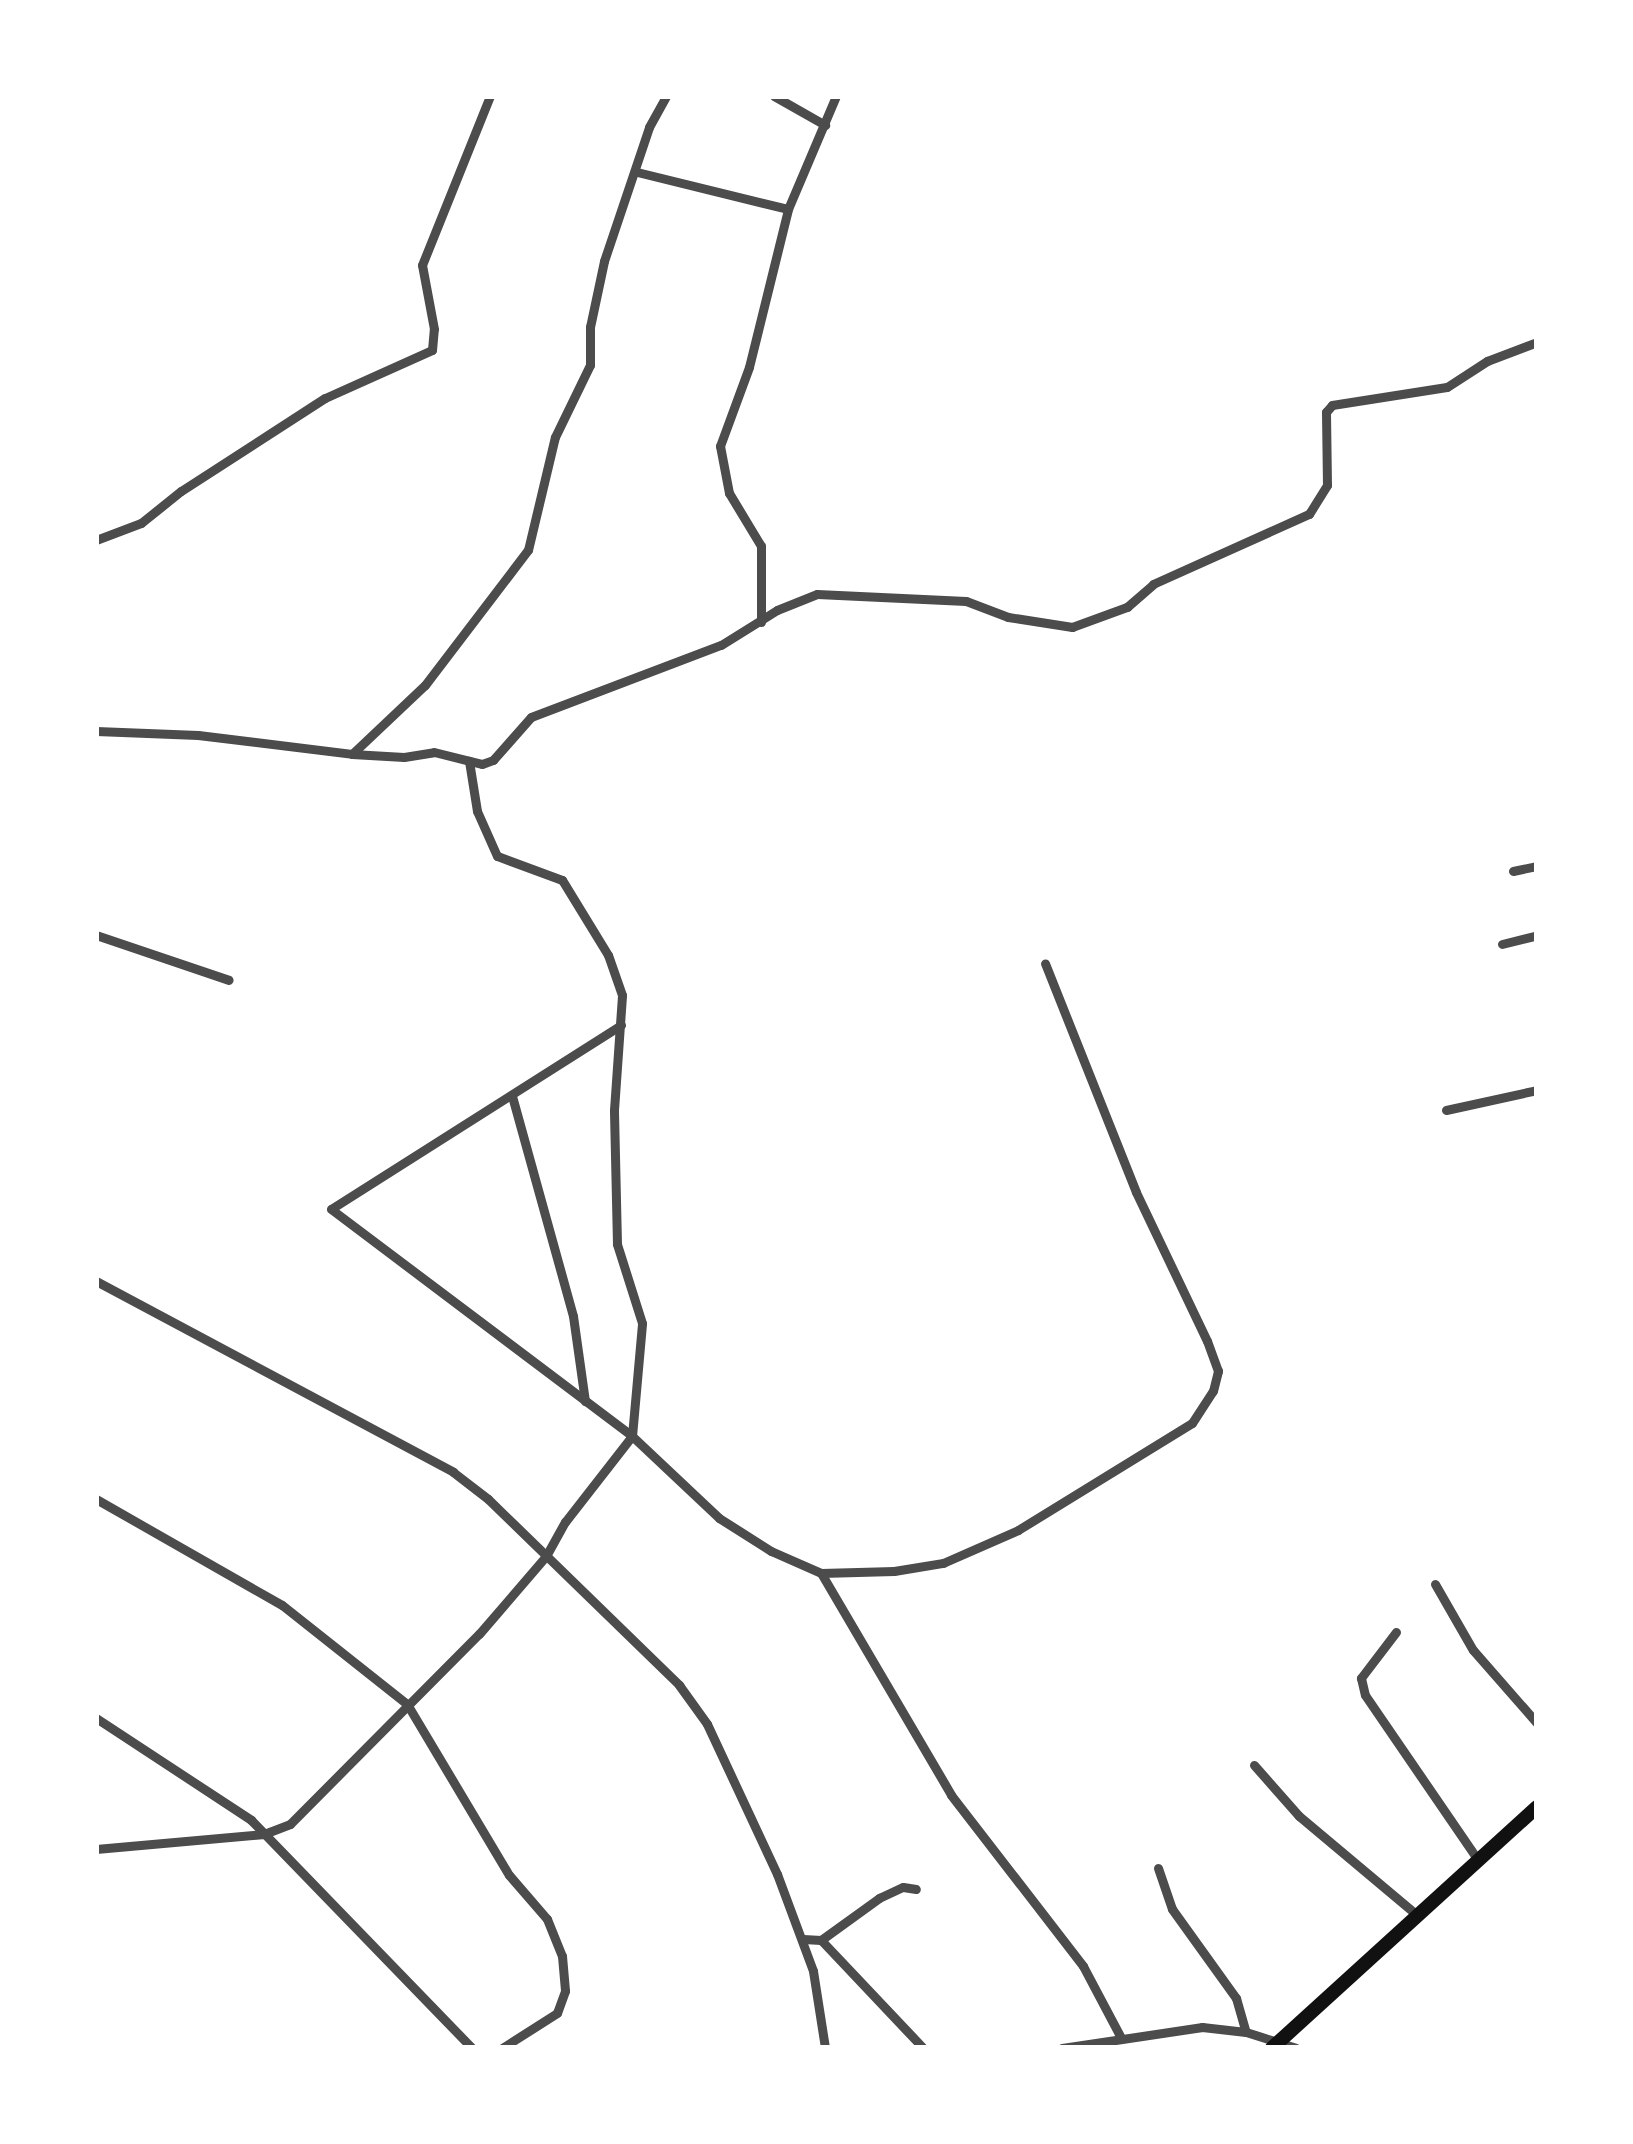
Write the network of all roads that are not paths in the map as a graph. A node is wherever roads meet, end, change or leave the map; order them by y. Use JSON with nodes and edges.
{"nodes":[{"id":1,"x":490,"y":96,"type":"edge"},
{"id":2,"x":666,"y":96,"type":"edge"},
{"id":3,"x":774,"y":96,"type":"edge"},
{"id":4,"x":836,"y":96,"type":"edge"},
{"id":5,"x":825,"y":125,"type":"junction"},
{"id":6,"x":638,"y":172,"type":"junction"},
{"id":7,"x":788,"y":209,"type":"junction"},
{"id":8,"x":1537,"y":343,"type":"edge"},
{"id":9,"x":96,"y":540,"type":"edge"},
{"id":10,"x":761,"y":622,"type":"junction"},
{"id":11,"x":96,"y":730,"type":"edge"},
{"id":12,"x":352,"y":754,"type":"junction"},
{"id":13,"x":469,"y":761,"type":"junction"},
{"id":14,"x":1537,"y":866,"type":"edge"},
{"id":15,"x":1513,"y":871,"type":"dead end"},
{"id":16,"x":96,"y":935,"type":"edge"},
{"id":17,"x":1537,"y":935,"type":"edge"},
{"id":18,"x":1502,"y":944,"type":"dead end"},
{"id":19,"x":1045,"y":963,"type":"dead end"},
{"id":20,"x":229,"y":980,"type":"dead end"},
{"id":21,"x":621,"y":1025,"type":"junction"},
{"id":22,"x":1537,"y":1090,"type":"edge"},
{"id":23,"x":512,"y":1096,"type":"junction"},
{"id":24,"x":1446,"y":1110,"type":"dead end"},
{"id":25,"x":96,"y":1281,"type":"edge"},
{"id":26,"x":585,"y":1401,"type":"junction"},
{"id":27,"x":632,"y":1436,"type":"junction"},
{"id":28,"x":96,"y":1499,"type":"edge"},
{"id":29,"x":546,"y":1556,"type":"junction"},
{"id":30,"x":821,"y":1573,"type":"junction"},
{"id":31,"x":1436,"y":1584,"type":"dead end"},
{"id":32,"x":1396,"y":1632,"type":"dead end"},
{"id":33,"x":407,"y":1704,"type":"junction"},
{"id":34,"x":96,"y":1718,"type":"edge"},
{"id":35,"x":1537,"y":1723,"type":"edge"},
{"id":36,"x":1254,"y":1765,"type":"dead end"},
{"id":37,"x":1535,"y":1813,"type":"edge"},
{"id":38,"x":264,"y":1834,"type":"junction"},
{"id":39,"x":96,"y":1849,"type":"edge"},
{"id":40,"x":1478,"y":1860,"type":"junction"},
{"id":41,"x":1158,"y":1868,"type":"dead end"},
{"id":42,"x":916,"y":1889,"type":"dead end"},
{"id":43,"x":1418,"y":1915,"type":"junction"},
{"id":44,"x":802,"y":1940,"type":"junction"},
{"id":45,"x":821,"y":1940,"type":"junction"},
{"id":46,"x":1246,"y":2032,"type":"junction"},
{"id":47,"x":1120,"y":2036,"type":"junction"},
{"id":48,"x":1276,"y":2044,"type":"edge"},
{"id":49,"x":472,"y":2048,"type":"edge"},
{"id":50,"x":502,"y":2048,"type":"edge"},
{"id":51,"x":825,"y":2048,"type":"edge"},
{"id":52,"x":923,"y":2048,"type":"edge"},
{"id":53,"x":1062,"y":2048,"type":"edge"},
{"id":54,"x":1296,"y":2048,"type":"edge"}],
"edges":[{"from":1,"to":9,"type":"street"},
{"from":2,"to":6,"type":"street"},
{"from":3,"to":5,"type":"street"},
{"from":4,"to":5,"type":"street"},
{"from":5,"to":7,"type":"street"},
{"from":6,"to":7,"type":"street"},
{"from":6,"to":12,"type":"street"},
{"from":7,"to":10,"type":"street"},
{"from":8,"to":10,"type":"street"},
{"from":10,"to":13,"type":"street"},
{"from":11,"to":12,"type":"street"},
{"from":12,"to":13,"type":"street"},
{"from":13,"to":21,"type":"street"},
{"from":14,"to":15,"type":"street"},
{"from":16,"to":20,"type":"street"},
{"from":17,"to":18,"type":"street"},
{"from":19,"to":30,"type":"street"},
{"from":21,"to":23,"type":"street"},
{"from":21,"to":27,"type":"street"},
{"from":22,"to":24,"type":"street"},
{"from":23,"to":26,"type":"street"},
{"from":23,"to":26,"type":"street"},
{"from":25,"to":29,"type":"street"},
{"from":26,"to":27,"type":"street"},
{"from":27,"to":29,"type":"street"},
{"from":27,"to":30,"type":"street"},
{"from":28,"to":33,"type":"street"},
{"from":29,"to":33,"type":"street"},
{"from":29,"to":44,"type":"street"},
{"from":30,"to":47,"type":"street"},
{"from":31,"to":35,"type":"street"},
{"from":32,"to":40,"type":"street"},
{"from":33,"to":38,"type":"street"},
{"from":33,"to":50,"type":"street"},
{"from":34,"to":38,"type":"street"},
{"from":36,"to":43,"type":"street"},
{"from":37,"to":40,"type":"main road"},
{"from":38,"to":39,"type":"street"},
{"from":38,"to":49,"type":"street"},
{"from":40,"to":43,"type":"main road"},
{"from":41,"to":46,"type":"street"},
{"from":42,"to":45,"type":"street"},
{"from":43,"to":48,"type":"main road"},
{"from":44,"to":45,"type":"street"},
{"from":44,"to":51,"type":"street"},
{"from":45,"to":52,"type":"street"},
{"from":46,"to":47,"type":"street"},
{"from":46,"to":48,"type":"street"},
{"from":47,"to":53,"type":"street"},
{"from":48,"to":54,"type":"street"}]}
